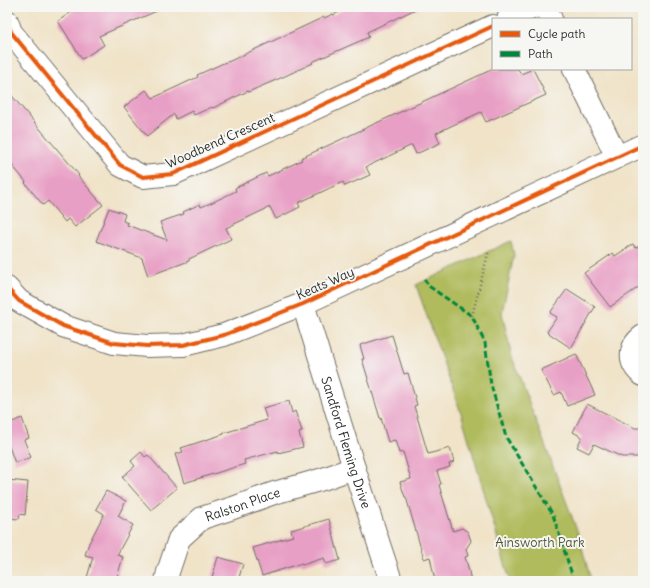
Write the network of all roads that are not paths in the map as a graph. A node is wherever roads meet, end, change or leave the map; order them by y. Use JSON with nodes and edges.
{"nodes":[{"id":1,"x":534,"y":7,"type":"edge"},
{"id":2,"x":545,"y":7,"type":"edge"},
{"id":3,"x":510,"y":18,"type":"edge"},
{"id":4,"x":550,"y":18,"type":"edge"},
{"id":5,"x":7,"y":21,"type":"edge"},
{"id":6,"x":492,"y":26,"type":"edge"},
{"id":7,"x":574,"y":70,"type":"edge"},
{"id":8,"x":643,"y":146,"type":"edge"},
{"id":9,"x":616,"y":158,"type":"junction"},
{"id":10,"x":7,"y":288,"type":"edge"},
{"id":11,"x":302,"y":304,"type":"junction"},
{"id":12,"x":643,"y":336,"type":"edge"},
{"id":13,"x":643,"y":375,"type":"edge"},
{"id":14,"x":354,"y":468,"type":"junction"},
{"id":15,"x":166,"y":581,"type":"edge"},
{"id":16,"x":391,"y":581,"type":"edge"}],
"edges":[{"from":1,"to":3,"type":"street"},
{"from":2,"to":4,"type":"street"},
{"from":5,"to":6,"type":"street","name":"Woodbend Crescent"},
{"from":7,"to":9,"type":"street"},
{"from":8,"to":9,"type":"street","name":"Keats Way"},
{"from":9,"to":11,"type":"street","name":"Keats Way"},
{"from":10,"to":11,"type":"street","name":"Keats Way"},
{"from":11,"to":14,"type":"street","name":"Sandford Fleming Drive"},
{"from":12,"to":13,"type":"street"},
{"from":14,"to":15,"type":"street","name":"Ralston Place"},
{"from":14,"to":16,"type":"street","name":"Sandford Fleming Drive"}]}
